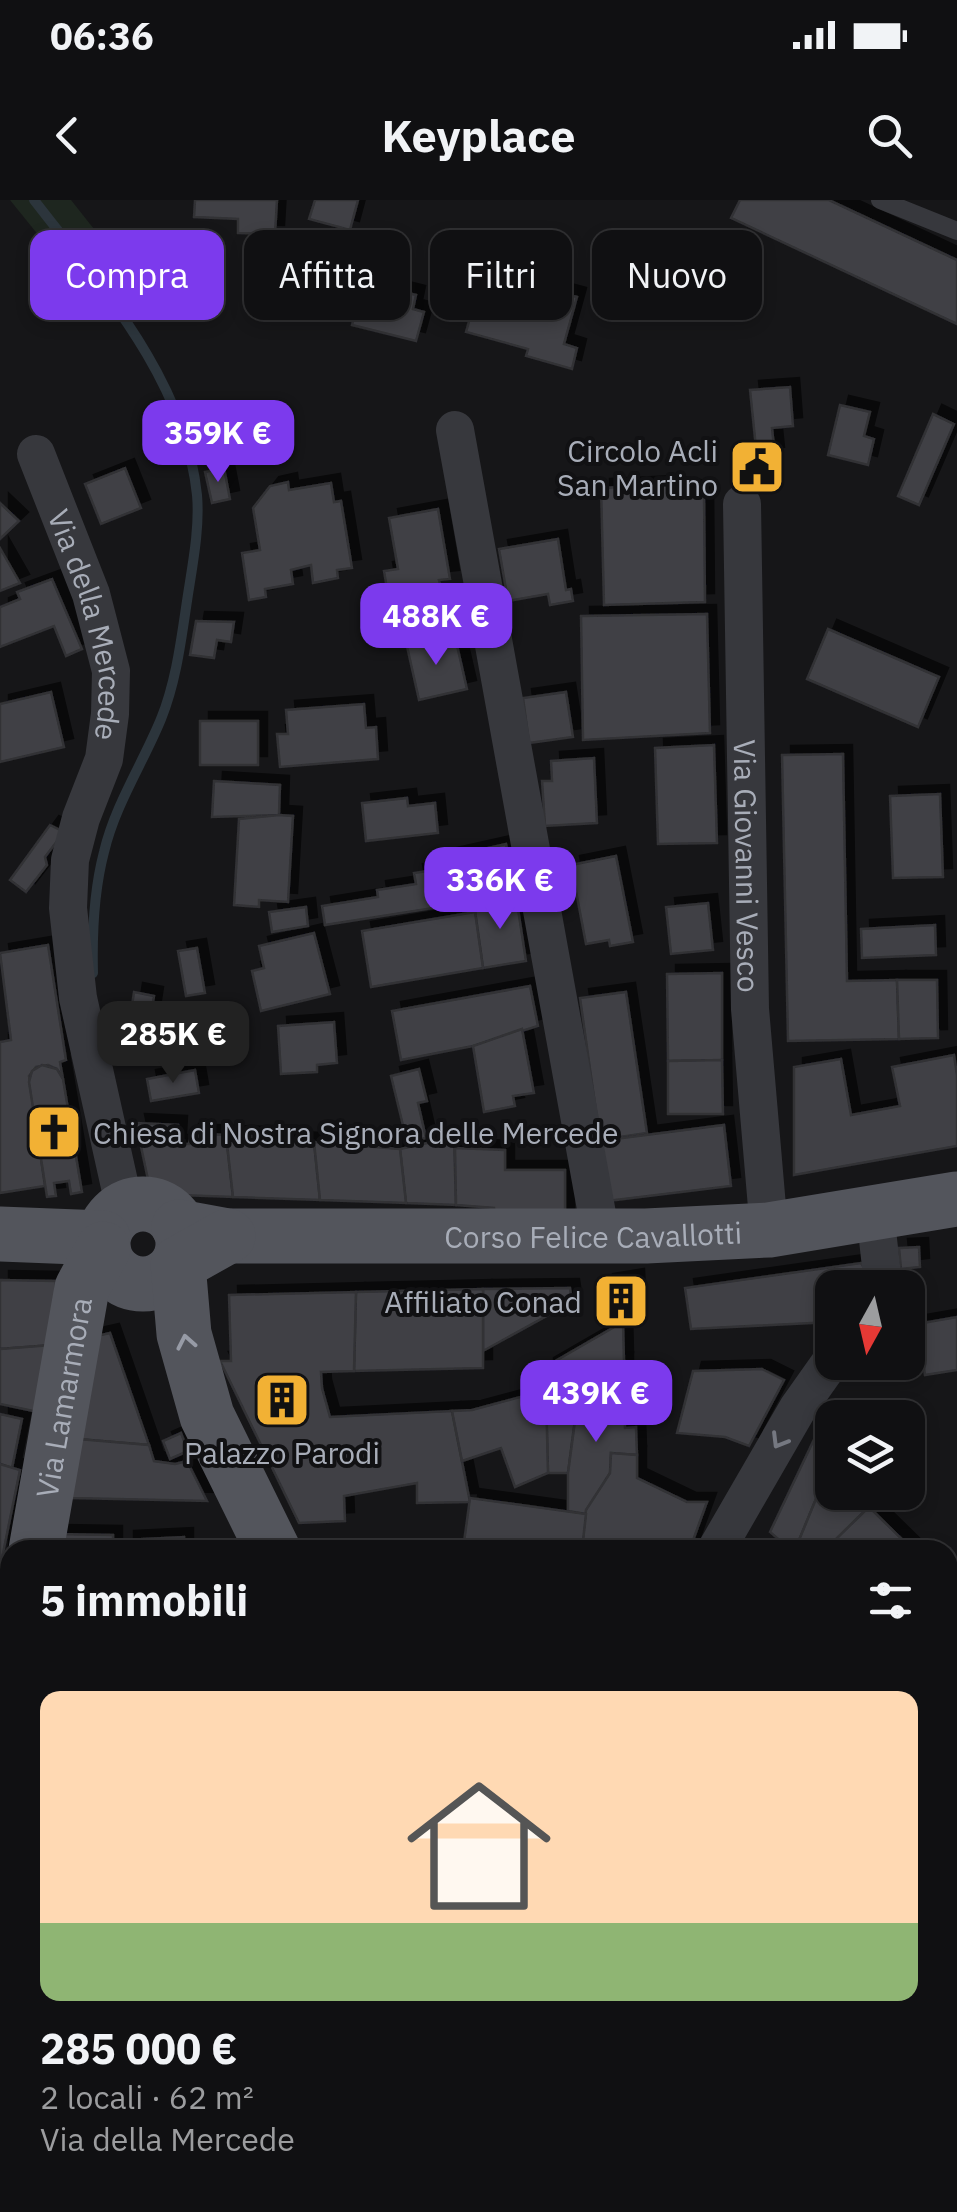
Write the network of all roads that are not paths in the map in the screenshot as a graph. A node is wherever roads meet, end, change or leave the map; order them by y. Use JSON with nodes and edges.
{"nodes":[{"id":1,"x":880,"y":200,"type":"edge"},
{"id":2,"x":957,"y":231,"type":"edge"},
{"id":3,"x":455,"y":430,"type":"dead end"},
{"id":4,"x":36,"y":454,"type":"dead end"},
{"id":5,"x":742,"y":504,"type":"dead end"},
{"id":6,"x":957,"y":1199,"type":"edge"},
{"id":7,"x":876,"y":1213,"type":"junction"},
{"id":8,"x":770,"y":1230,"type":"junction"},
{"id":9,"x":110,"y":1232,"type":"junction"},
{"id":10,"x":0,"y":1234,"type":"edge"},
{"id":11,"x":601,"y":1236,"type":"junction"},
{"id":12,"x":195,"y":1242,"type":"junction"},
{"id":13,"x":882,"y":1270,"type":"edge"},
{"id":14,"x":818,"y":1380,"type":"edge"},
{"id":15,"x":38,"y":1540,"type":"edge"},
{"id":16,"x":268,"y":1540,"type":"edge"},
{"id":17,"x":722,"y":1540,"type":"edge"}],
"edges":[{"from":1,"to":2,"type":"lane"},
{"from":3,"to":11,"type":"street"},
{"from":4,"to":9,"type":"street","name":"Via della Mercede"},
{"from":5,"to":8,"type":"street","name":"Via Giovanni Vesco"},
{"from":6,"to":7,"type":"main road","name":"Corso Felice Cavallotti"},
{"from":7,"to":8,"type":"main road","name":"Corso Felice Cavallotti"},
{"from":7,"to":13,"type":"street"},
{"from":8,"to":11,"type":"main road","name":"Corso Felice Cavallotti"},
{"from":9,"to":10,"type":"main road"},
{"from":9,"to":12,"type":"main road"},
{"from":9,"to":12,"type":"main road"},
{"from":9,"to":15,"type":"main road","name":"Via Lamarmora"},
{"from":11,"to":12,"type":"main road","name":"Corso Felice Cavallotti"},
{"from":16,"to":12,"type":"main road","one_way":true},
{"from":14,"to":17,"type":"street","one_way":true}]}
